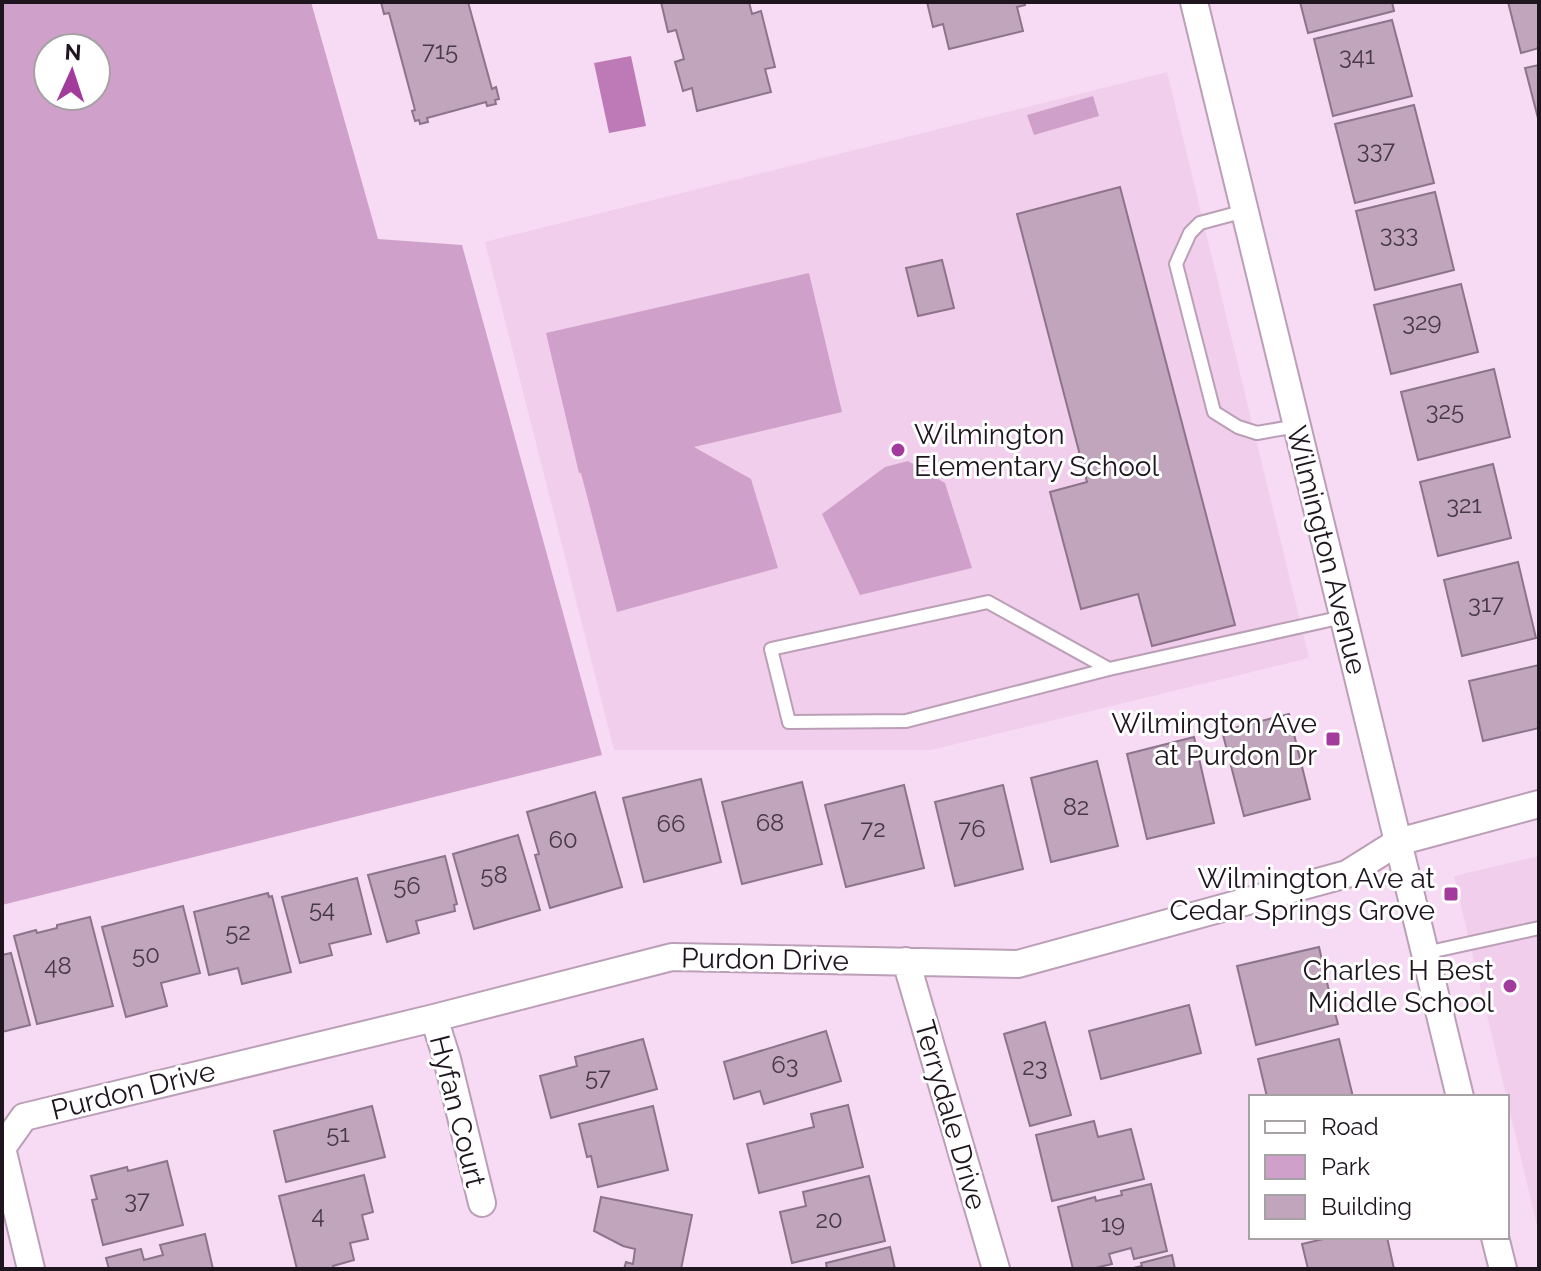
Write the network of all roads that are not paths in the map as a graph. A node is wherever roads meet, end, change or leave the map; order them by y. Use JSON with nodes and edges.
{"nodes":[{"id":1,"x":1194,"y":2,"type":"edge"},
{"id":2,"x":1245,"y":211,"type":"junction"},
{"id":3,"x":1297,"y":426,"type":"junction"},
{"id":4,"x":1343,"y":617,"type":"junction"},
{"id":5,"x":1109,"y":669,"type":"junction"},
{"id":6,"x":1539,"y":804,"type":"edge"},
{"id":7,"x":1398,"y":842,"type":"junction"},
{"id":8,"x":1539,"y":928,"type":"edge"},
{"id":9,"x":1425,"y":953,"type":"junction"},
{"id":10,"x":906,"y":961,"type":"junction"},
{"id":11,"x":434,"y":1018,"type":"junction"},
{"id":12,"x":1460,"y":1095,"type":"edge"},
{"id":13,"x":2,"y":1148,"type":"edge"},
{"id":14,"x":482,"y":1203,"type":"dead end"},
{"id":15,"x":1496,"y":1239,"type":"edge"},
{"id":16,"x":31,"y":1269,"type":"edge"},
{"id":17,"x":996,"y":1269,"type":"edge"},
{"id":18,"x":1503,"y":1269,"type":"edge"}],
"edges":[{"from":1,"to":2,"type":"street","name":"Wilmington Avenue"},
{"from":2,"to":3,"type":"street","name":"Wilmington Avenue"},
{"from":2,"to":3,"type":"lane"},
{"from":3,"to":4,"type":"street","name":"Wilmington Avenue"},
{"from":4,"to":5,"type":"lane"},
{"from":4,"to":7,"type":"street","name":"Wilmington Avenue"},
{"from":5,"to":5,"type":"lane"},
{"from":6,"to":7,"type":"street","name":"Purdon Drive"},
{"from":7,"to":9,"type":"street","name":"Wilmington Avenue"},
{"from":7,"to":10,"type":"street","name":"Purdon Drive"},
{"from":8,"to":9,"type":"lane"},
{"from":9,"to":12,"type":"street","name":"Wilmington Avenue"},
{"from":10,"to":11,"type":"street","name":"Purdon Drive"},
{"from":10,"to":17,"type":"street","name":"Terrydale Drive"},
{"from":11,"to":13,"type":"street","name":"Purdon Drive"},
{"from":11,"to":14,"type":"street","name":"Hyfan Court"},
{"from":13,"to":16,"type":"street","name":"Purdon Drive"},
{"from":15,"to":18,"type":"street"}]}
